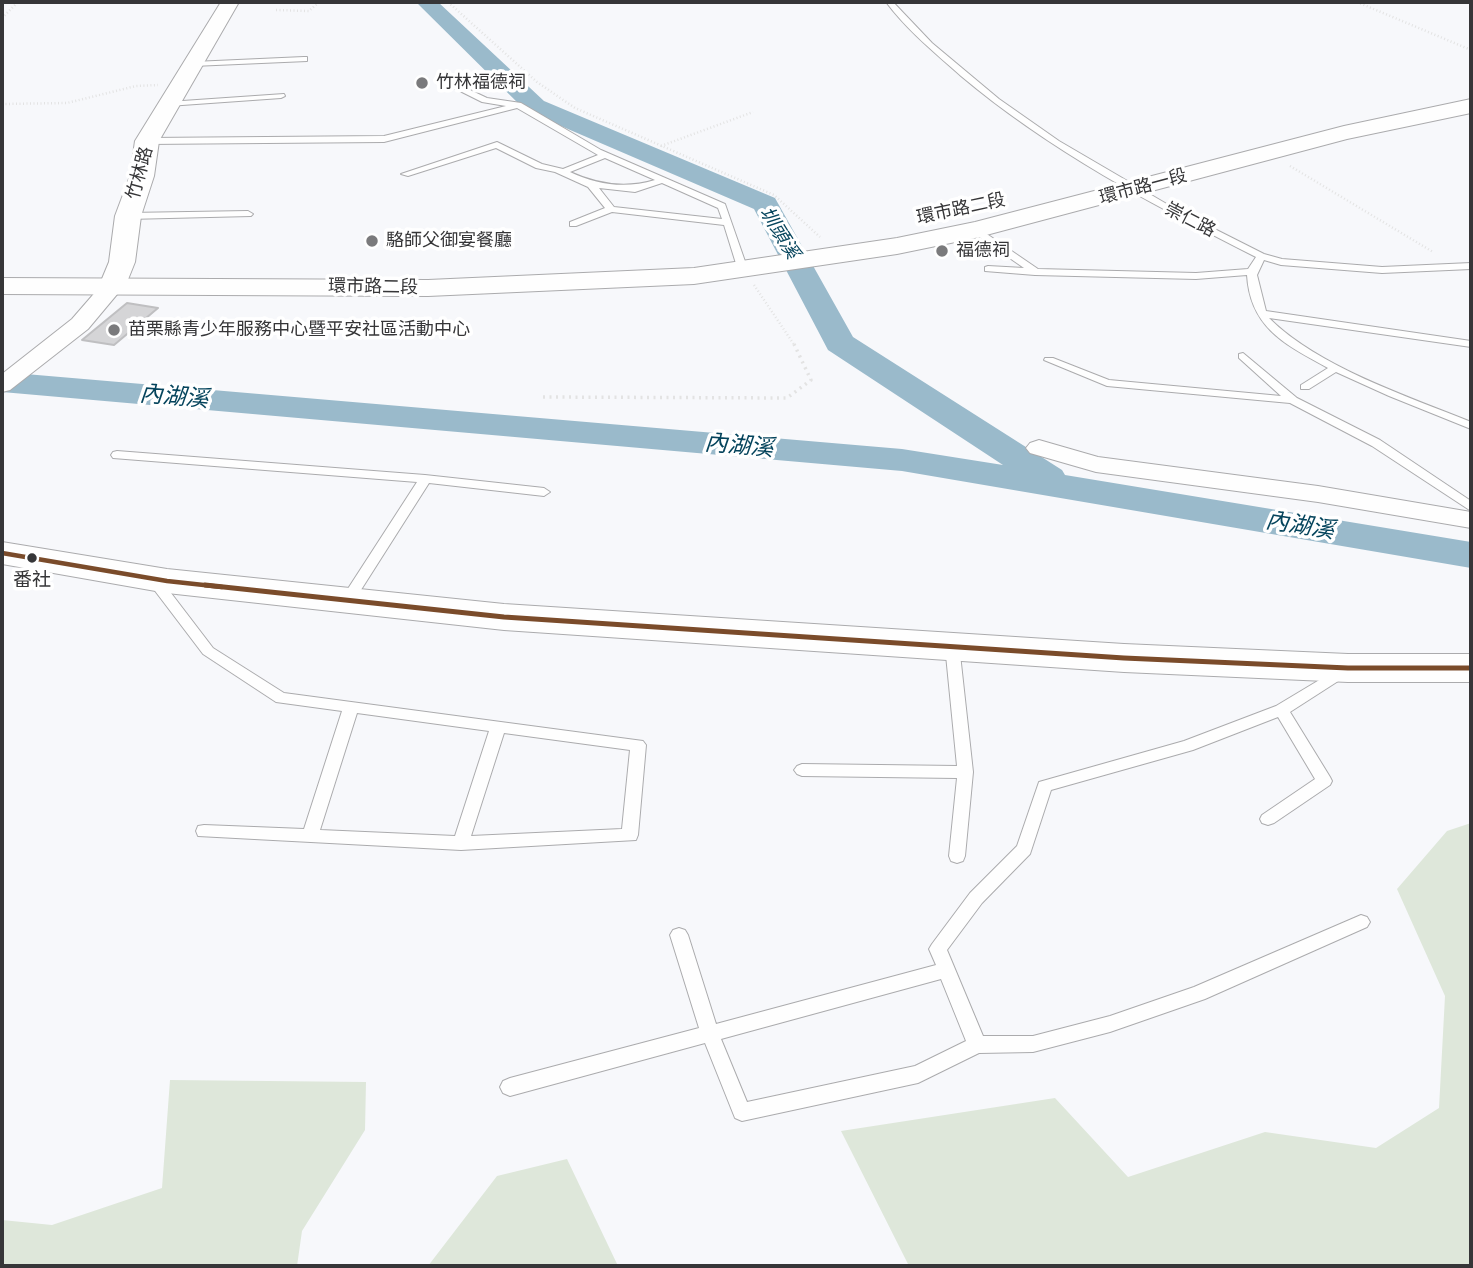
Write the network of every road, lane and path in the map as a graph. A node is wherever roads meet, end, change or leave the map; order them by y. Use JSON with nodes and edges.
{"nodes":[{"id":1,"x":18,"y":2,"type":"edge"},
{"id":2,"x":230,"y":2,"type":"edge"},
{"id":3,"x":319,"y":2,"type":"edge"},
{"id":4,"x":448,"y":2,"type":"edge"},
{"id":5,"x":889,"y":2,"type":"edge"},
{"id":6,"x":1357,"y":2,"type":"edge"},
{"id":7,"x":276,"y":10,"type":"dead end"},
{"id":8,"x":2,"y":18,"type":"edge"},
{"id":9,"x":1471,"y":50,"type":"edge"},
{"id":10,"x":304,"y":59,"type":"dead end"},
{"id":11,"x":193,"y":64,"type":"junction"},
{"id":12,"x":449,"y":82,"type":"dead end"},
{"id":13,"x":180,"y":84,"type":"junction"},
{"id":14,"x":1471,"y":91,"type":"edge"},
{"id":15,"x":281,"y":96,"type":"dead end"},
{"id":16,"x":2,"y":104,"type":"edge"},
{"id":17,"x":168,"y":104,"type":"junction"},
{"id":18,"x":518,"y":105,"type":"junction"},
{"id":19,"x":1471,"y":106,"type":"edge"},
{"id":20,"x":753,"y":112,"type":"dead end"},
{"id":21,"x":491,"y":133,"type":"dead end"},
{"id":22,"x":147,"y":141,"type":"junction"},
{"id":23,"x":497,"y":145,"type":"junction"},
{"id":24,"x":660,"y":146,"type":"junction"},
{"id":25,"x":1268,"y":153,"type":"junction"},
{"id":26,"x":606,"y":155,"type":"junction"},
{"id":27,"x":563,"y":172,"type":"junction"},
{"id":28,"x":405,"y":174,"type":"dead end"},
{"id":29,"x":1112,"y":175,"type":"junction"},
{"id":30,"x":663,"y":180,"type":"junction"},
{"id":31,"x":591,"y":185,"type":"junction"},
{"id":32,"x":1134,"y":190,"type":"junction"},
{"id":33,"x":611,"y":209,"type":"junction"},
{"id":34,"x":248,"y":214,"type":"dead end"},
{"id":35,"x":128,"y":216,"type":"junction"},
{"id":36,"x":728,"y":223,"type":"junction"},
{"id":37,"x":573,"y":224,"type":"dead end"},
{"id":38,"x":975,"y":230,"type":"junction"},
{"id":39,"x":815,"y":245,"type":"junction"},
{"id":40,"x":1261,"y":256,"type":"junction"},
{"id":41,"x":740,"y":259,"type":"junction"},
{"id":42,"x":2,"y":263,"type":"edge"},
{"id":43,"x":1457,"y":266,"type":"junction"},
{"id":44,"x":1471,"y":266,"type":"edge"},
{"id":45,"x":988,"y":269,"type":"dead end"},
{"id":46,"x":1036,"y":272,"type":"junction"},
{"id":47,"x":1252,"y":272,"type":"junction"},
{"id":48,"x":118,"y":274,"type":"junction"},
{"id":49,"x":2,"y":286,"type":"edge"},
{"id":50,"x":1262,"y":314,"type":"junction"},
{"id":51,"x":1471,"y":344,"type":"edge"},
{"id":52,"x":1243,"y":356,"type":"dead end"},
{"id":53,"x":1049,"y":360,"type":"dead end"},
{"id":54,"x":1336,"y":367,"type":"junction"},
{"id":55,"x":2,"y":385,"type":"edge"},
{"id":56,"x":1305,"y":387,"type":"dead end"},
{"id":57,"x":543,"y":397,"type":"dead end"},
{"id":58,"x":1293,"y":400,"type":"junction"},
{"id":59,"x":1471,"y":426,"type":"edge"},
{"id":60,"x":1039,"y":448,"type":"dead end"},
{"id":61,"x":117,"y":455,"type":"dead end"},
{"id":62,"x":425,"y":480,"type":"junction"},
{"id":63,"x":544,"y":492,"type":"dead end"},
{"id":64,"x":1471,"y":507,"type":"edge"},
{"id":65,"x":1471,"y":520,"type":"edge"},
{"id":66,"x":2,"y":553,"type":"edge"},
{"id":67,"x":153,"y":579,"type":"junction"},
{"id":68,"x":347,"y":601,"type":"junction"},
{"id":69,"x":952,"y":645,"type":"junction"},
{"id":70,"x":1348,"y":668,"type":"junction"},
{"id":71,"x":1471,"y":668,"type":"edge"},
{"id":72,"x":351,"y":708,"type":"junction"},
{"id":73,"x":1280,"y":710,"type":"junction"},
{"id":74,"x":498,"y":727,"type":"junction"},
{"id":75,"x":802,"y":770,"type":"dead end"},
{"id":76,"x":965,"y":772,"type":"junction"},
{"id":77,"x":1268,"y":819,"type":"dead end"},
{"id":78,"x":204,"y":831,"type":"dead end"},
{"id":79,"x":310,"y":836,"type":"junction"},
{"id":80,"x":461,"y":843,"type":"junction"},
{"id":81,"x":957,"y":856,"type":"dead end"},
{"id":82,"x":1361,"y":922,"type":"dead end"},
{"id":83,"x":679,"y":935,"type":"dead end"},
{"id":84,"x":947,"y":970,"type":"junction"},
{"id":85,"x":710,"y":1034,"type":"junction"},
{"id":86,"x":977,"y":1045,"type":"junction"},
{"id":87,"x":510,"y":1087,"type":"dead end"}],
"edges":[{"from":1,"to":8,"type":"path"},
{"from":2,"to":11,"type":"main road","name":"竹林路"},
{"from":3,"to":7,"type":"path"},
{"from":4,"to":24,"type":"path"},
{"from":5,"to":29,"type":"lane","name":"崇仁路"},
{"from":6,"to":9,"type":"path"},
{"from":10,"to":11,"type":"lane"},
{"from":11,"to":13,"type":"main road","name":"竹林路"},
{"from":12,"to":18,"type":"lane"},
{"from":13,"to":16,"type":"path"},
{"from":13,"to":17,"type":"main road","name":"竹林路"},
{"from":14,"to":29,"type":"main road","name":"環市路一段"},
{"from":15,"to":17,"type":"lane"},
{"from":17,"to":22,"type":"main road","name":"竹林路"},
{"from":18,"to":22,"type":"lane"},
{"from":18,"to":26,"type":"lane"},
{"from":19,"to":25,"type":"main road","name":"環市路一段"},
{"from":20,"to":24,"type":"path"},
{"from":21,"to":23,"type":"lane"},
{"from":22,"to":35,"type":"main road","name":"竹林路"},
{"from":23,"to":27,"type":"lane"},
{"from":23,"to":28,"type":"lane"},
{"from":24,"to":39,"type":"path"},
{"from":25,"to":32,"type":"main road","name":"環市路一段"},
{"from":25,"to":43,"type":"path"},
{"from":26,"to":27,"type":"lane"},
{"from":26,"to":30,"type":"lane"},
{"from":27,"to":31,"type":"lane"},
{"from":29,"to":32,"type":"lane","name":"崇仁路"},
{"from":29,"to":39,"type":"main road","name":"環市路二段"},
{"from":30,"to":31,"type":"lane"},
{"from":30,"to":36,"type":"lane"},
{"from":31,"to":33,"type":"lane"},
{"from":32,"to":38,"type":"main road","name":"環市路一段"},
{"from":32,"to":40,"type":"lane","name":"崇仁路"},
{"from":33,"to":36,"type":"lane"},
{"from":33,"to":37,"type":"lane"},
{"from":34,"to":35,"type":"lane"},
{"from":35,"to":48,"type":"main road","name":"竹林路"},
{"from":36,"to":41,"type":"lane"},
{"from":38,"to":39,"type":"main road","name":"環市路一段"},
{"from":38,"to":46,"type":"lane"},
{"from":39,"to":41,"type":"main road","name":"環市路二段"},
{"from":40,"to":43,"type":"lane","name":"崇仁路"},
{"from":40,"to":47,"type":"lane"},
{"from":41,"to":48,"type":"main road","name":"環市路二段"},
{"from":41,"to":57,"type":"path"},
{"from":42,"to":48,"type":"main road","name":"環市路二段"},
{"from":43,"to":44,"type":"lane","name":"崇仁路"},
{"from":45,"to":46,"type":"lane"},
{"from":46,"to":47,"type":"lane"},
{"from":47,"to":50,"type":"lane"},
{"from":48,"to":49,"type":"main road","name":"環市路二段"},
{"from":48,"to":55,"type":"street"},
{"from":50,"to":51,"type":"lane"},
{"from":50,"to":54,"type":"lane"},
{"from":52,"to":58,"type":"lane"},
{"from":53,"to":58,"type":"lane"},
{"from":54,"to":56,"type":"lane"},
{"from":54,"to":59,"type":"lane"},
{"from":58,"to":64,"type":"lane"},
{"from":60,"to":65,"type":"street"},
{"from":61,"to":62,"type":"lane"},
{"from":62,"to":63,"type":"lane"},
{"from":62,"to":68,"type":"lane"},
{"from":66,"to":67,"type":"main road"},
{"from":67,"to":68,"type":"main road"},
{"from":67,"to":72,"type":"lane"},
{"from":68,"to":69,"type":"main road"},
{"from":69,"to":70,"type":"main road"},
{"from":69,"to":76,"type":"lane"},
{"from":70,"to":71,"type":"main road"},
{"from":70,"to":73,"type":"lane"},
{"from":72,"to":74,"type":"lane"},
{"from":72,"to":79,"type":"lane"},
{"from":73,"to":77,"type":"lane"},
{"from":73,"to":84,"type":"lane"},
{"from":74,"to":80,"type":"lane"},
{"from":74,"to":80,"type":"lane"},
{"from":75,"to":76,"type":"lane"},
{"from":76,"to":81,"type":"lane"},
{"from":78,"to":79,"type":"lane"},
{"from":79,"to":80,"type":"lane"},
{"from":82,"to":86,"type":"lane"},
{"from":83,"to":85,"type":"lane"},
{"from":84,"to":85,"type":"lane"},
{"from":84,"to":86,"type":"lane"},
{"from":85,"to":86,"type":"lane"},
{"from":85,"to":87,"type":"lane"}]}
